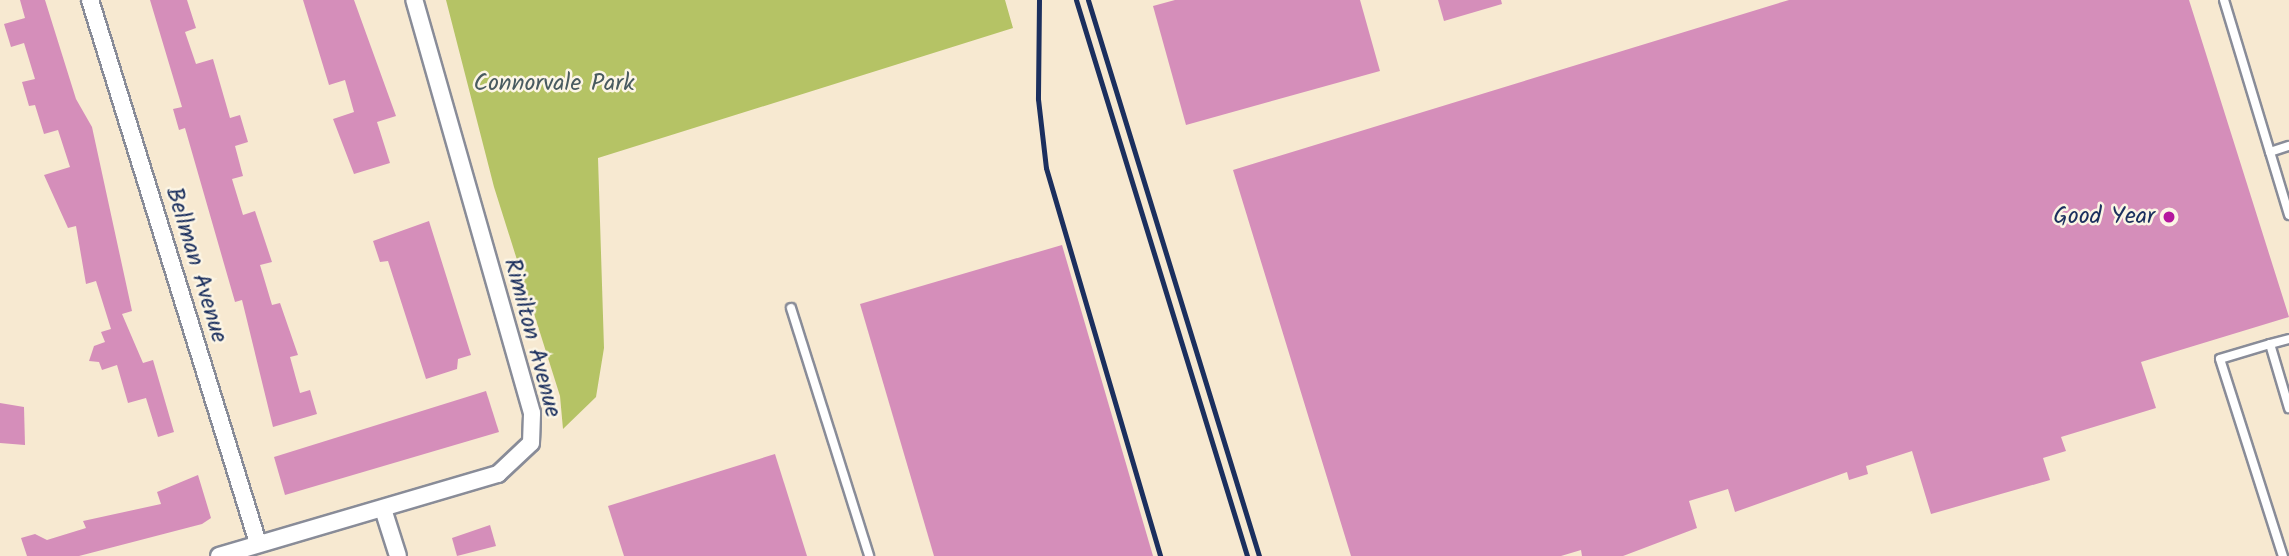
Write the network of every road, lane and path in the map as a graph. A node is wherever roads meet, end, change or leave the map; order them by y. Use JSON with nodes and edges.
{"nodes":[{"id":1,"x":90,"y":0,"type":"edge"},
{"id":2,"x":414,"y":0,"type":"edge"},
{"id":3,"x":2224,"y":0,"type":"edge"},
{"id":4,"x":2289,"y":146,"type":"edge"},
{"id":5,"x":2270,"y":152,"type":"junction"},
{"id":6,"x":2289,"y":215,"type":"edge"},
{"id":7,"x":791,"y":309,"type":"dead end"},
{"id":8,"x":2289,"y":339,"type":"edge"},
{"id":9,"x":2270,"y":344,"type":"junction"},
{"id":10,"x":2289,"y":408,"type":"edge"},
{"id":11,"x":383,"y":509,"type":"junction"},
{"id":12,"x":258,"y":543,"type":"junction"},
{"id":13,"x":219,"y":556,"type":"edge"},
{"id":14,"x":398,"y":556,"type":"edge"},
{"id":15,"x":869,"y":556,"type":"edge"},
{"id":16,"x":2283,"y":556,"type":"edge"}],
"edges":[{"from":1,"to":12,"type":"street","name":"Bellman Avenue"},
{"from":2,"to":11,"type":"street","name":"Rimilton Avenue"},
{"from":3,"to":5,"type":"lane"},
{"from":4,"to":5,"type":"lane"},
{"from":5,"to":6,"type":"lane"},
{"from":7,"to":15,"type":"lane"},
{"from":8,"to":9,"type":"lane"},
{"from":9,"to":10,"type":"lane"},
{"from":9,"to":16,"type":"lane"},
{"from":11,"to":12,"type":"street","name":"Rimilton Avenue"},
{"from":11,"to":14,"type":"street"},
{"from":12,"to":13,"type":"street","name":"Rimilton Avenue"}]}
